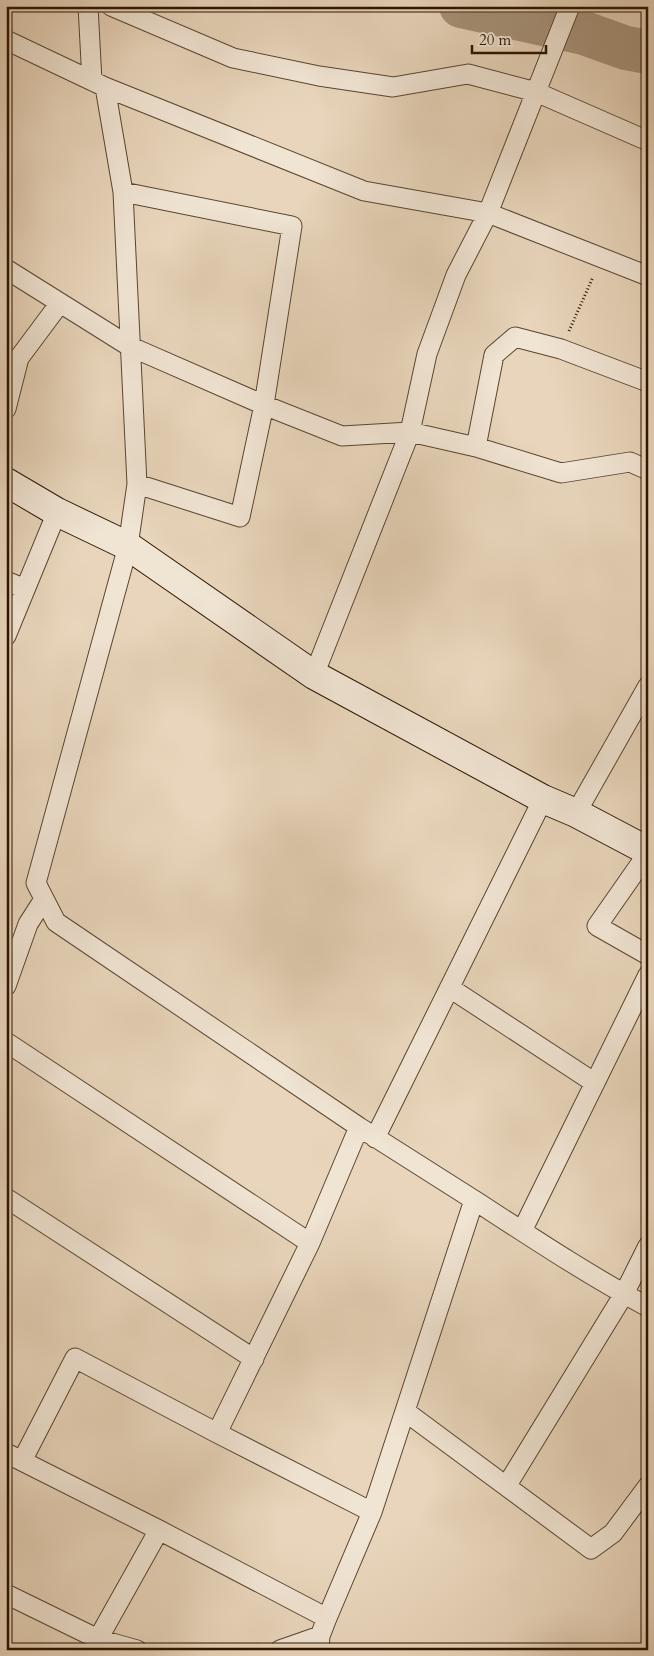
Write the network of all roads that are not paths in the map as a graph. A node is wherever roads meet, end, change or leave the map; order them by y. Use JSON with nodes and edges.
{"nodes":[{"id":1,"x":88,"y":6,"type":"edge"},
{"id":2,"x":111,"y":6,"type":"edge"},
{"id":3,"x":570,"y":6,"type":"edge"},
{"id":4,"x":6,"y":40,"type":"edge"},
{"id":5,"x":98,"y":84,"type":"junction"},
{"id":6,"x":536,"y":92,"type":"junction"},
{"id":7,"x":648,"y":141,"type":"edge"},
{"id":8,"x":123,"y":192,"type":"junction"},
{"id":9,"x":488,"y":213,"type":"junction"},
{"id":10,"x":6,"y":269,"type":"edge"},
{"id":11,"x":648,"y":276,"type":"edge"},
{"id":12,"x":60,"y":303,"type":"junction"},
{"id":13,"x":129,"y":346,"type":"junction"},
{"id":14,"x":648,"y":382,"type":"edge"},
{"id":15,"x":264,"y":405,"type":"junction"},
{"id":16,"x":6,"y":409,"type":"edge"},
{"id":17,"x":410,"y":432,"type":"junction"},
{"id":18,"x":476,"y":447,"type":"junction"},
{"id":19,"x":648,"y":470,"type":"edge"},
{"id":20,"x":6,"y":482,"type":"edge"},
{"id":21,"x":137,"y":484,"type":"junction"},
{"id":22,"x":57,"y":512,"type":"junction"},
{"id":23,"x":128,"y":546,"type":"junction"},
{"id":24,"x":6,"y":581,"type":"edge"},
{"id":25,"x":25,"y":589,"type":"junction"},
{"id":26,"x":6,"y":636,"type":"edge"},
{"id":27,"x":314,"y":675,"type":"junction"},
{"id":28,"x":648,"y":686,"type":"edge"},
{"id":29,"x":543,"y":799,"type":"junction"},
{"id":30,"x":576,"y":813,"type":"junction"},
{"id":31,"x":648,"y":852,"type":"edge"},
{"id":32,"x":44,"y":899,"type":"junction"},
{"id":33,"x":648,"y":955,"type":"edge"},
{"id":34,"x":648,"y":975,"type":"edge"},
{"id":35,"x":6,"y":986,"type":"edge"},
{"id":36,"x":450,"y":988,"type":"junction"},
{"id":37,"x":6,"y":1042,"type":"edge"},
{"id":38,"x":595,"y":1082,"type":"junction"},
{"id":39,"x":359,"y":1127,"type":"junction"},
{"id":40,"x":375,"y":1138,"type":"junction"},
{"id":41,"x":6,"y":1198,"type":"edge"},
{"id":42,"x":474,"y":1200,"type":"junction"},
{"id":43,"x":522,"y":1232,"type":"junction"},
{"id":44,"x":310,"y":1243,"type":"junction"},
{"id":45,"x":648,"y":1246,"type":"edge"},
{"id":46,"x":624,"y":1294,"type":"junction"},
{"id":47,"x":648,"y":1307,"type":"edge"},
{"id":48,"x":254,"y":1359,"type":"junction"},
{"id":49,"x":406,"y":1412,"type":"junction"},
{"id":50,"x":217,"y":1433,"type":"junction"},
{"id":51,"x":14,"y":1457,"type":"edge"},
{"id":52,"x":506,"y":1485,"type":"junction"},
{"id":53,"x":648,"y":1486,"type":"edge"},
{"id":54,"x":372,"y":1512,"type":"junction"},
{"id":55,"x":159,"y":1530,"type":"junction"},
{"id":56,"x":6,"y":1594,"type":"edge"},
{"id":57,"x":327,"y":1618,"type":"junction"},
{"id":58,"x":98,"y":1639,"type":"junction"},
{"id":59,"x":319,"y":1643,"type":"edge"},
{"id":60,"x":137,"y":1650,"type":"edge"},
{"id":61,"x":280,"y":1650,"type":"edge"}],
"edges":[{"from":1,"to":5,"type":"street"},
{"from":2,"to":6,"type":"street"},
{"from":3,"to":6,"type":"street"},
{"from":4,"to":5,"type":"street"},
{"from":5,"to":8,"type":"street"},
{"from":5,"to":9,"type":"street"},
{"from":6,"to":7,"type":"street"},
{"from":6,"to":9,"type":"street"},
{"from":8,"to":13,"type":"street"},
{"from":8,"to":15,"type":"street"},
{"from":9,"to":11,"type":"street"},
{"from":9,"to":17,"type":"street"},
{"from":10,"to":12,"type":"street"},
{"from":12,"to":13,"type":"street"},
{"from":12,"to":16,"type":"street"},
{"from":13,"to":15,"type":"street"},
{"from":13,"to":21,"type":"street"},
{"from":14,"to":18,"type":"street"},
{"from":15,"to":17,"type":"street"},
{"from":15,"to":21,"type":"street"},
{"from":17,"to":18,"type":"street"},
{"from":17,"to":27,"type":"street"},
{"from":18,"to":19,"type":"street"},
{"from":20,"to":22,"type":"street"},
{"from":21,"to":23,"type":"street"},
{"from":22,"to":23,"type":"street"},
{"from":22,"to":25,"type":"street"},
{"from":23,"to":27,"type":"street"},
{"from":23,"to":32,"type":"street"},
{"from":24,"to":25,"type":"street"},
{"from":25,"to":26,"type":"street"},
{"from":27,"to":29,"type":"street"},
{"from":28,"to":30,"type":"street"},
{"from":29,"to":30,"type":"street"},
{"from":29,"to":36,"type":"street"},
{"from":30,"to":31,"type":"street"},
{"from":31,"to":33,"type":"street"},
{"from":32,"to":35,"type":"street"},
{"from":32,"to":39,"type":"street"},
{"from":34,"to":38,"type":"street"},
{"from":36,"to":38,"type":"street"},
{"from":36,"to":40,"type":"street"},
{"from":37,"to":44,"type":"street"},
{"from":38,"to":43,"type":"street"},
{"from":39,"to":40,"type":"street"},
{"from":39,"to":44,"type":"street"},
{"from":40,"to":42,"type":"street"},
{"from":41,"to":48,"type":"street"},
{"from":42,"to":43,"type":"street"},
{"from":42,"to":49,"type":"street"},
{"from":43,"to":46,"type":"street"},
{"from":44,"to":48,"type":"street"},
{"from":45,"to":46,"type":"street"},
{"from":46,"to":47,"type":"street"},
{"from":46,"to":52,"type":"street"},
{"from":48,"to":50,"type":"street"},
{"from":49,"to":52,"type":"street"},
{"from":49,"to":54,"type":"street"},
{"from":50,"to":51,"type":"street"},
{"from":50,"to":54,"type":"street"},
{"from":51,"to":55,"type":"street"},
{"from":52,"to":53,"type":"street"},
{"from":54,"to":57,"type":"street"},
{"from":55,"to":57,"type":"street"},
{"from":55,"to":58,"type":"street"},
{"from":56,"to":58,"type":"street"},
{"from":57,"to":59,"type":"street"},
{"from":58,"to":60,"type":"street"},
{"from":59,"to":61,"type":"street"}]}
